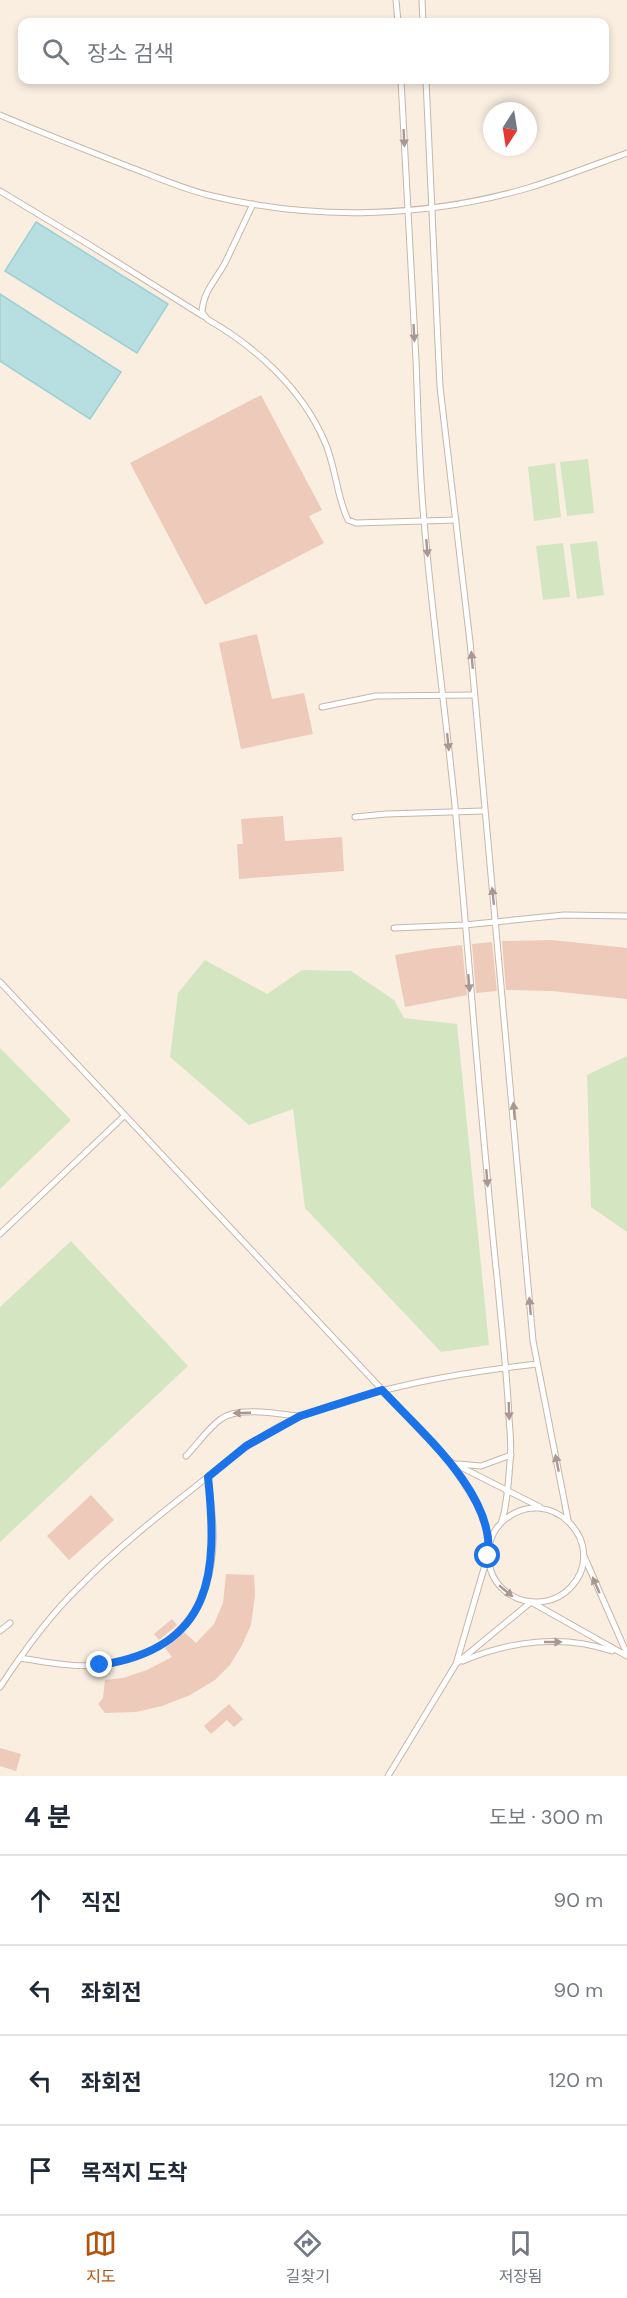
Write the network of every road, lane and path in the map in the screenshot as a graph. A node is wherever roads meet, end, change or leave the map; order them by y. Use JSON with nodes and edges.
{"nodes":[{"id":1,"x":396,"y":0,"type":"edge"},
{"id":2,"x":422,"y":0,"type":"edge"},
{"id":3,"x":398,"y":18,"type":"edge"},
{"id":4,"x":423,"y":18,"type":"edge"},
{"id":5,"x":401,"y":84,"type":"edge"},
{"id":6,"x":426,"y":84,"type":"edge"},
{"id":7,"x":0,"y":115,"type":"edge"},
{"id":8,"x":627,"y":153,"type":"edge"},
{"id":9,"x":0,"y":191,"type":"edge"},
{"id":10,"x":253,"y":204,"type":"junction"},
{"id":11,"x":432,"y":208,"type":"junction"},
{"id":12,"x":408,"y":209,"type":"junction"},
{"id":13,"x":207,"y":319,"type":"junction"},
{"id":14,"x":424,"y":520,"type":"junction"},
{"id":15,"x":456,"y":520,"type":"junction"},
{"id":16,"x":443,"y":695,"type":"junction"},
{"id":17,"x":474,"y":695,"type":"junction"},
{"id":18,"x":322,"y":707,"type":"dead end"},
{"id":19,"x":455,"y":811,"type":"junction"},
{"id":20,"x":484,"y":811,"type":"junction"},
{"id":21,"x":355,"y":817,"type":"dead end"},
{"id":22,"x":627,"y":916,"type":"edge"},
{"id":23,"x":495,"y":921,"type":"junction"},
{"id":24,"x":464,"y":925,"type":"junction"},
{"id":25,"x":394,"y":928,"type":"dead end"},
{"id":26,"x":1,"y":986,"type":"edge"},
{"id":27,"x":124,"y":1116,"type":"junction"},
{"id":28,"x":0,"y":1234,"type":"edge"},
{"id":29,"x":537,"y":1364,"type":"junction"},
{"id":30,"x":507,"y":1367,"type":"junction"},
{"id":31,"x":382,"y":1390,"type":"junction"},
{"id":32,"x":300,"y":1416,"type":"junction"},
{"id":33,"x":511,"y":1455,"type":"junction"},
{"id":34,"x":186,"y":1456,"type":"dead end"},
{"id":35,"x":448,"y":1461,"type":"junction"},
{"id":36,"x":208,"y":1477,"type":"junction"},
{"id":37,"x":506,"y":1492,"type":"junction"},
{"id":38,"x":541,"y":1508,"type":"junction"},
{"id":39,"x":568,"y":1520,"type":"junction"},
{"id":40,"x":502,"y":1522,"type":"junction"},
{"id":41,"x":489,"y":1548,"type":"junction"},
{"id":42,"x":583,"y":1554,"type":"junction"},
{"id":43,"x":488,"y":1556,"type":"junction"},
{"id":44,"x":531,"y":1602,"type":"junction"},
{"id":45,"x":10,"y":1623,"type":"dead end"},
{"id":46,"x":0,"y":1631,"type":"edge"},
{"id":47,"x":627,"y":1656,"type":"edge"},
{"id":48,"x":20,"y":1658,"type":"junction"},
{"id":49,"x":456,"y":1664,"type":"junction"},
{"id":50,"x":0,"y":1687,"type":"edge"},
{"id":51,"x":388,"y":1776,"type":"edge"}],
"edges":[{"from":1,"to":3,"type":"lane"},
{"from":2,"to":4,"type":"lane"},
{"from":5,"to":12,"type":"lane","one_way":true},
{"from":6,"to":11,"type":"lane"},
{"from":7,"to":10,"type":"lane"},
{"from":8,"to":11,"type":"lane"},
{"from":9,"to":13,"type":"lane"},
{"from":10,"to":12,"type":"lane"},
{"from":10,"to":13,"type":"lane"},
{"from":11,"to":12,"type":"lane"},
{"from":11,"to":15,"type":"lane"},
{"from":12,"to":14,"type":"lane","one_way":true},
{"from":13,"to":14,"type":"lane"},
{"from":14,"to":15,"type":"lane"},
{"from":14,"to":16,"type":"lane","one_way":true},
{"from":17,"to":15,"type":"lane","one_way":true},
{"from":16,"to":17,"type":"lane"},
{"from":16,"to":18,"type":"lane"},
{"from":16,"to":19,"type":"lane","one_way":true},
{"from":17,"to":20,"type":"lane"},
{"from":19,"to":20,"type":"lane"},
{"from":19,"to":21,"type":"lane"},
{"from":19,"to":24,"type":"lane"},
{"from":23,"to":20,"type":"lane","one_way":true},
{"from":22,"to":23,"type":"lane"},
{"from":23,"to":24,"type":"lane"},
{"from":29,"to":23,"type":"lane","one_way":true},
{"from":24,"to":25,"type":"lane"},
{"from":24,"to":30,"type":"lane","one_way":true},
{"from":26,"to":27,"type":"lane"},
{"from":27,"to":28,"type":"lane"},
{"from":27,"to":31,"type":"lane"},
{"from":29,"to":30,"type":"lane"},
{"from":39,"to":29,"type":"lane","one_way":true},
{"from":30,"to":31,"type":"lane"},
{"from":30,"to":33,"type":"lane","one_way":true},
{"from":31,"to":32,"type":"lane"},
{"from":31,"to":35,"type":"lane"},
{"from":32,"to":34,"type":"lane","one_way":true},
{"from":32,"to":36,"type":"lane"},
{"from":33,"to":35,"type":"lane"},
{"from":33,"to":37,"type":"lane"},
{"from":35,"to":37,"type":"lane"},
{"from":35,"to":41,"type":"lane"},
{"from":36,"to":48,"type":"lane"},
{"from":36,"to":48,"type":"lane"},
{"from":37,"to":38,"type":"lane"},
{"from":37,"to":40,"type":"lane"},
{"from":38,"to":39,"type":"lane"},
{"from":38,"to":40,"type":"lane"},
{"from":39,"to":42,"type":"lane"},
{"from":40,"to":41,"type":"lane"},
{"from":41,"to":43,"type":"lane"},
{"from":42,"to":44,"type":"lane"},
{"from":47,"to":42,"type":"lane","one_way":true},
{"from":43,"to":44,"type":"lane","one_way":true},
{"from":43,"to":49,"type":"lane"},
{"from":44,"to":47,"type":"lane"},
{"from":44,"to":49,"type":"lane"},
{"from":45,"to":46,"type":"lane"},
{"from":49,"to":47,"type":"lane","one_way":true},
{"from":48,"to":50,"type":"lane"},
{"from":49,"to":51,"type":"lane"}]}
